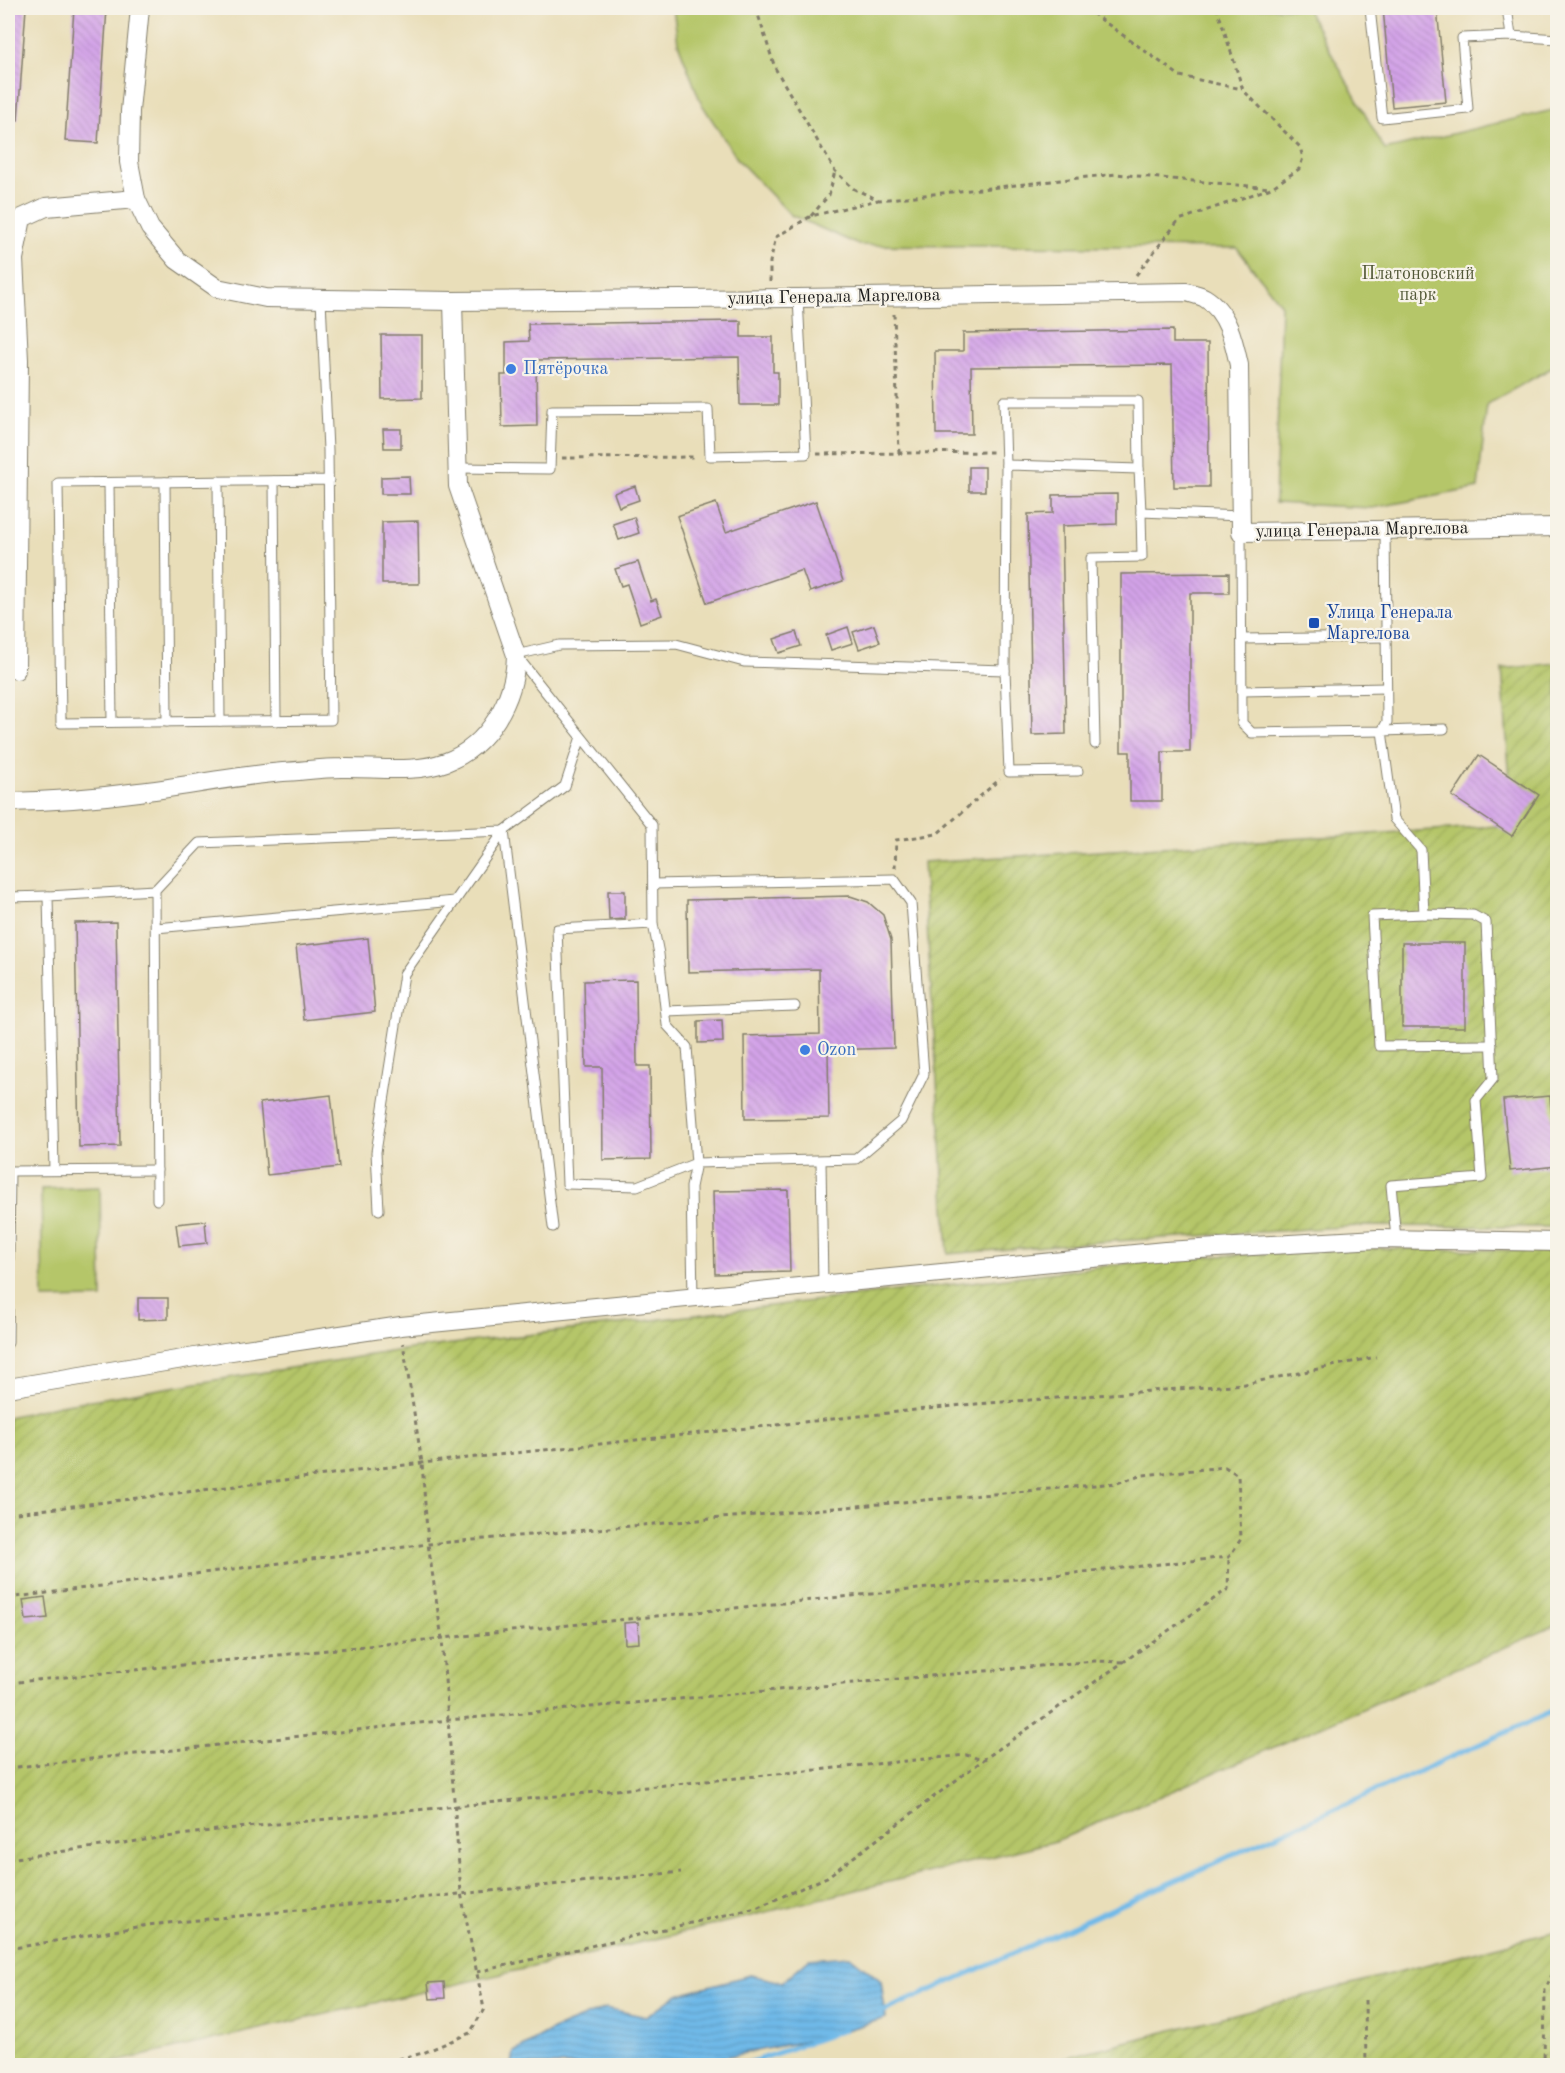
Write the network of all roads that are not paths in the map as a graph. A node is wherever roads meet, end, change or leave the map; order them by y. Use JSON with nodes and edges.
{"nodes":[{"id":1,"x":140,"y":8,"type":"edge"},
{"id":2,"x":1370,"y":8,"type":"edge"},
{"id":3,"x":1507,"y":8,"type":"edge"},
{"id":4,"x":1511,"y":36,"type":"junction"},
{"id":5,"x":1557,"y":39,"type":"edge"},
{"id":6,"x":136,"y":199,"type":"junction"},
{"id":7,"x":798,"y":298,"type":"junction"},
{"id":8,"x":321,"y":300,"type":"junction"},
{"id":9,"x":453,"y":301,"type":"junction"},
{"id":10,"x":1006,"y":465,"type":"junction"},
{"id":11,"x":458,"y":468,"type":"junction"},
{"id":12,"x":1139,"y":469,"type":"junction"},
{"id":13,"x":328,"y":480,"type":"junction"},
{"id":14,"x":218,"y":481,"type":"junction"},
{"id":15,"x":274,"y":481,"type":"junction"},
{"id":16,"x":165,"y":482,"type":"junction"},
{"id":17,"x":109,"y":483,"type":"junction"},
{"id":18,"x":1141,"y":513,"type":"junction"},
{"id":19,"x":1241,"y":524,"type":"junction"},
{"id":20,"x":1557,"y":527,"type":"edge"},
{"id":21,"x":1385,"y":530,"type":"junction"},
{"id":22,"x":1385,"y":637,"type":"junction"},
{"id":23,"x":1242,"y":639,"type":"junction"},
{"id":24,"x":516,"y":655,"type":"junction"},
{"id":25,"x":16,"y":670,"type":"dead end"},
{"id":26,"x":1005,"y":670,"type":"junction"},
{"id":27,"x":1386,"y":688,"type":"junction"},
{"id":28,"x":1242,"y":691,"type":"junction"},
{"id":29,"x":220,"y":721,"type":"junction"},
{"id":30,"x":276,"y":721,"type":"junction"},
{"id":31,"x":112,"y":722,"type":"junction"},
{"id":32,"x":167,"y":722,"type":"junction"},
{"id":33,"x":1444,"y":729,"type":"dead end"},
{"id":34,"x":1382,"y":731,"type":"junction"},
{"id":35,"x":581,"y":737,"type":"junction"},
{"id":36,"x":1095,"y":744,"type":"dead end"},
{"id":37,"x":1078,"y":771,"type":"dead end"},
{"id":38,"x":8,"y":802,"type":"edge"},
{"id":39,"x":504,"y":831,"type":"junction"},
{"id":40,"x":653,"y":884,"type":"junction"},
{"id":41,"x":155,"y":890,"type":"junction"},
{"id":42,"x":48,"y":896,"type":"junction"},
{"id":43,"x":8,"y":897,"type":"edge"},
{"id":44,"x":455,"y":901,"type":"junction"},
{"id":45,"x":1424,"y":914,"type":"junction"},
{"id":46,"x":653,"y":924,"type":"junction"},
{"id":47,"x":156,"y":928,"type":"junction"},
{"id":48,"x":795,"y":1006,"type":"dead end"},
{"id":49,"x":666,"y":1011,"type":"junction"},
{"id":50,"x":1492,"y":1045,"type":"junction"},
{"id":51,"x":821,"y":1161,"type":"junction"},
{"id":52,"x":696,"y":1163,"type":"junction"},
{"id":53,"x":54,"y":1170,"type":"junction"},
{"id":54,"x":157,"y":1170,"type":"junction"},
{"id":55,"x":9,"y":1171,"type":"edge"},
{"id":56,"x":157,"y":1200,"type":"dead end"},
{"id":57,"x":379,"y":1210,"type":"dead end"},
{"id":58,"x":553,"y":1227,"type":"dead end"},
{"id":59,"x":1396,"y":1239,"type":"junction"},
{"id":60,"x":1557,"y":1242,"type":"edge"},
{"id":61,"x":823,"y":1285,"type":"junction"},
{"id":62,"x":693,"y":1298,"type":"junction"},
{"id":63,"x":8,"y":1343,"type":"edge"},
{"id":64,"x":8,"y":1388,"type":"edge"}],
"edges":[{"from":1,"to":6,"type":"street","name":"улица Генерала Маргелова"},
{"from":2,"to":4,"type":"lane"},
{"from":3,"to":4,"type":"lane"},
{"from":4,"to":5,"type":"lane"},
{"from":6,"to":8,"type":"street","name":"улица Генерала Маргелова"},
{"from":6,"to":25,"type":"street"},
{"from":7,"to":9,"type":"street","name":"улица Генерала Маргелова"},
{"from":7,"to":11,"type":"lane"},
{"from":7,"to":19,"type":"street","name":"улица Генерала Маргелова"},
{"from":8,"to":9,"type":"street","name":"улица Генерала Маргелова"},
{"from":8,"to":13,"type":"lane"},
{"from":9,"to":11,"type":"street"},
{"from":10,"to":12,"type":"lane"},
{"from":10,"to":12,"type":"lane"},
{"from":10,"to":26,"type":"lane"},
{"from":11,"to":24,"type":"street"},
{"from":12,"to":18,"type":"lane"},
{"from":13,"to":15,"type":"lane"},
{"from":13,"to":30,"type":"lane"},
{"from":14,"to":15,"type":"lane"},
{"from":14,"to":16,"type":"lane"},
{"from":14,"to":29,"type":"lane"},
{"from":15,"to":30,"type":"lane"},
{"from":16,"to":17,"type":"lane"},
{"from":16,"to":32,"type":"lane"},
{"from":17,"to":31,"type":"lane"},
{"from":17,"to":31,"type":"lane"},
{"from":18,"to":19,"type":"lane"},
{"from":18,"to":36,"type":"lane"},
{"from":19,"to":21,"type":"street","name":"улица Генерала Маргелова"},
{"from":19,"to":23,"type":"lane"},
{"from":20,"to":21,"type":"street","name":"улица Генерала Маргелова"},
{"from":21,"to":22,"type":"lane"},
{"from":22,"to":23,"type":"lane"},
{"from":22,"to":27,"type":"lane"},
{"from":23,"to":28,"type":"lane"},
{"from":24,"to":26,"type":"lane"},
{"from":24,"to":35,"type":"lane"},
{"from":24,"to":38,"type":"street"},
{"from":26,"to":37,"type":"lane"},
{"from":27,"to":28,"type":"lane"},
{"from":27,"to":34,"type":"lane"},
{"from":28,"to":34,"type":"lane"},
{"from":29,"to":30,"type":"lane"},
{"from":29,"to":32,"type":"lane"},
{"from":31,"to":32,"type":"lane"},
{"from":33,"to":34,"type":"lane"},
{"from":34,"to":45,"type":"lane"},
{"from":35,"to":39,"type":"lane"},
{"from":35,"to":40,"type":"lane"},
{"from":39,"to":41,"type":"lane"},
{"from":39,"to":44,"type":"lane"},
{"from":39,"to":58,"type":"lane"},
{"from":40,"to":46,"type":"lane"},
{"from":40,"to":51,"type":"lane"},
{"from":41,"to":42,"type":"lane"},
{"from":41,"to":47,"type":"lane"},
{"from":42,"to":43,"type":"lane"},
{"from":42,"to":53,"type":"lane"},
{"from":44,"to":47,"type":"lane"},
{"from":44,"to":57,"type":"lane"},
{"from":45,"to":50,"type":"lane"},
{"from":45,"to":50,"type":"lane"},
{"from":46,"to":49,"type":"lane"},
{"from":46,"to":52,"type":"lane"},
{"from":47,"to":54,"type":"lane"},
{"from":48,"to":49,"type":"lane"},
{"from":49,"to":52,"type":"lane"},
{"from":50,"to":59,"type":"lane"},
{"from":51,"to":52,"type":"lane"},
{"from":51,"to":61,"type":"lane"},
{"from":52,"to":62,"type":"lane"},
{"from":53,"to":54,"type":"lane"},
{"from":53,"to":55,"type":"lane"},
{"from":54,"to":56,"type":"lane"},
{"from":55,"to":63,"type":"lane"},
{"from":59,"to":60,"type":"street"},
{"from":59,"to":61,"type":"street"},
{"from":61,"to":62,"type":"street"},
{"from":62,"to":64,"type":"street"}]}
